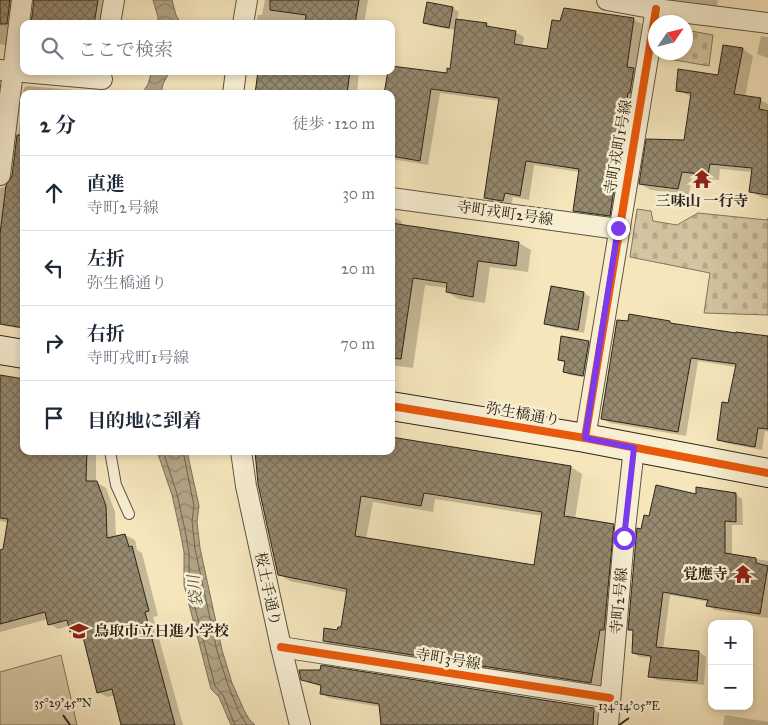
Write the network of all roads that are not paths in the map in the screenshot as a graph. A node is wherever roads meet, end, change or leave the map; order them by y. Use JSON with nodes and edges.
{"nodes":[{"id":1,"x":22,"y":0,"type":"edge"},
{"id":2,"x":114,"y":0,"type":"edge"},
{"id":3,"x":247,"y":0,"type":"edge"},
{"id":4,"x":607,"y":0,"type":"edge"},
{"id":5,"x":656,"y":9,"type":"junction"},
{"id":6,"x":111,"y":20,"type":"edge"},
{"id":7,"x":244,"y":20,"type":"edge"},
{"id":8,"x":768,"y":23,"type":"edge"},
{"id":9,"x":7,"y":70,"type":"edge"},
{"id":10,"x":20,"y":72,"type":"edge"},
{"id":11,"x":50,"y":75,"type":"edge"},
{"id":12,"x":235,"y":75,"type":"edge"},
{"id":13,"x":102,"y":81,"type":"edge"},
{"id":14,"x":234,"y":90,"type":"edge"},
{"id":15,"x":0,"y":175,"type":"edge"},
{"id":16,"x":395,"y":199,"type":"edge"},
{"id":17,"x":618,"y":228,"type":"junction"},
{"id":18,"x":0,"y":350,"type":"edge"},
{"id":19,"x":20,"y":353,"type":"edge"},
{"id":20,"x":395,"y":407,"type":"edge"},
{"id":21,"x":585,"y":438,"type":"junction"},
{"id":22,"x":634,"y":448,"type":"junction"},
{"id":23,"x":111,"y":455,"type":"edge"},
{"id":24,"x":242,"y":455,"type":"edge"},
{"id":25,"x":768,"y":473,"type":"edge"},
{"id":26,"x":129,"y":514,"type":"dead end"},
{"id":27,"x":281,"y":647,"type":"junction"},
{"id":28,"x":610,"y":698,"type":"junction"},
{"id":29,"x":300,"y":725,"type":"edge"},
{"id":30,"x":608,"y":725,"type":"edge"}],
"edges":[{"from":1,"to":9,"type":"street"},
{"from":2,"to":6,"type":"street"},
{"from":3,"to":7,"type":"street"},
{"from":4,"to":5,"type":"street"},
{"from":5,"to":8,"type":"street"},
{"from":5,"to":17,"type":"street","name":"寺町戎町1号線"},
{"from":9,"to":10,"type":"street"},
{"from":9,"to":15,"type":"street"},
{"from":11,"to":13,"type":"street"},
{"from":12,"to":14,"type":"street"},
{"from":16,"to":17,"type":"street","name":"寺町戎町2号線"},
{"from":17,"to":21,"type":"street","name":"寺町戎町1号線"},
{"from":18,"to":19,"type":"street"},
{"from":20,"to":21,"type":"street","name":"弥生橋通り"},
{"from":21,"to":22,"type":"street","name":"弥生橋通り"},
{"from":22,"to":25,"type":"street","name":"弥生橋通り"},
{"from":22,"to":28,"type":"street","name":"寺町2号線"},
{"from":23,"to":26,"type":"lane"},
{"from":24,"to":27,"type":"street","name":"桜土手通り"},
{"from":27,"to":28,"type":"street","name":"寺町3号線"},
{"from":27,"to":29,"type":"street","name":"桜土手通り"},
{"from":28,"to":30,"type":"street","name":"寺町2号線"}]}
